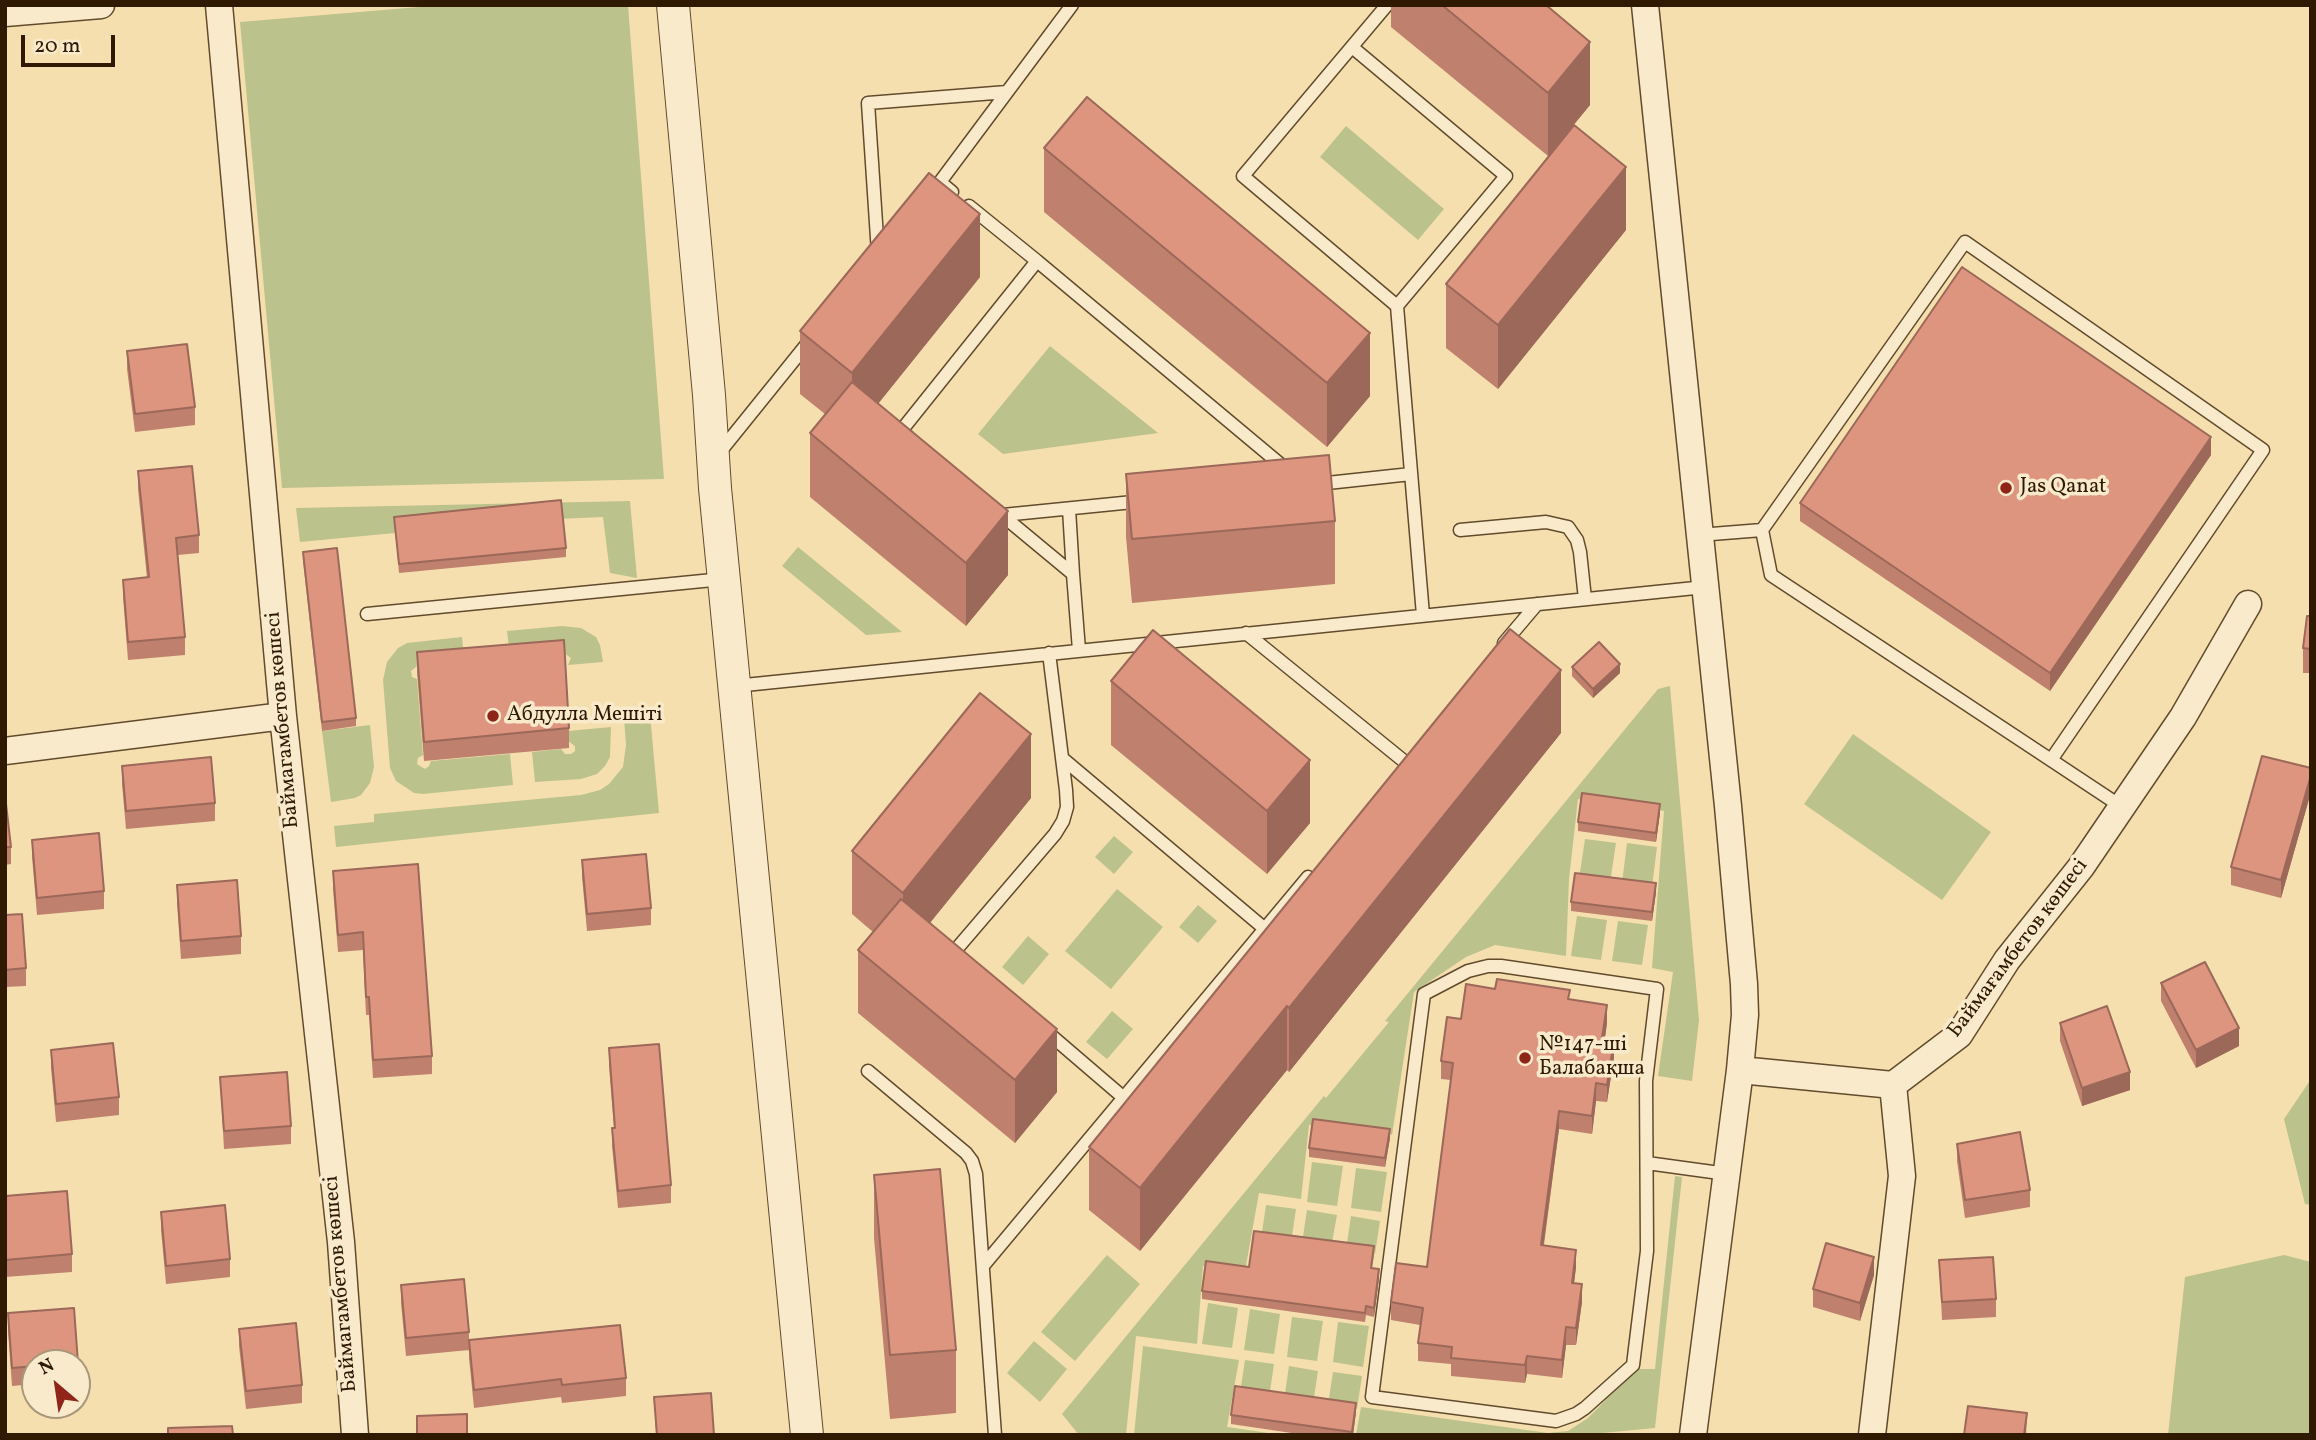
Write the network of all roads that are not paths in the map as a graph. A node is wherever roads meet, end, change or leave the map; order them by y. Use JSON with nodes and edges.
{"nodes":[{"id":1,"x":101,"y":5,"type":"edge"},
{"id":2,"x":219,"y":5,"type":"edge"},
{"id":3,"x":673,"y":5,"type":"edge"},
{"id":4,"x":1072,"y":5,"type":"edge"},
{"id":5,"x":1387,"y":5,"type":"edge"},
{"id":6,"x":1645,"y":5,"type":"edge"},
{"id":7,"x":5,"y":13,"type":"edge"},
{"id":8,"x":1352,"y":47,"type":"junction"},
{"id":9,"x":1007,"y":92,"type":"junction"},
{"id":10,"x":940,"y":182,"type":"junction"},
{"id":11,"x":931,"y":192,"type":"edge"},
{"id":12,"x":887,"y":246,"type":"edge"},
{"id":13,"x":1037,"y":261,"type":"junction"},
{"id":14,"x":1397,"y":306,"type":"junction"},
{"id":15,"x":819,"y":330,"type":"edge"},
{"id":16,"x":918,"y":444,"type":"edge"},
{"id":17,"x":713,"y":459,"type":"junction"},
{"id":18,"x":1411,"y":474,"type":"junction"},
{"id":19,"x":1295,"y":477,"type":"edge"},
{"id":20,"x":1306,"y":485,"type":"edge"},
{"id":21,"x":1156,"y":500,"type":"edge"},
{"id":22,"x":992,"y":507,"type":"edge"},
{"id":23,"x":1069,"y":509,"type":"junction"},
{"id":24,"x":1003,"y":516,"type":"junction"},
{"id":25,"x":1460,"y":530,"type":"dead end"},
{"id":26,"x":1762,"y":530,"type":"junction"},
{"id":27,"x":1699,"y":535,"type":"junction"},
{"id":28,"x":1073,"y":574,"type":"junction"},
{"id":29,"x":724,"y":579,"type":"junction"},
{"id":30,"x":1705,"y":587,"type":"junction"},
{"id":31,"x":1585,"y":599,"type":"junction"},
{"id":32,"x":1537,"y":604,"type":"junction"},
{"id":33,"x":2248,"y":604,"type":"dead end"},
{"id":34,"x":367,"y":614,"type":"dead end"},
{"id":35,"x":1423,"y":615,"type":"junction"},
{"id":36,"x":1246,"y":633,"type":"junction"},
{"id":37,"x":1079,"y":650,"type":"junction"},
{"id":38,"x":1049,"y":653,"type":"junction"},
{"id":39,"x":1493,"y":656,"type":"edge"},
{"id":40,"x":734,"y":686,"type":"junction"},
{"id":41,"x":283,"y":716,"type":"junction"},
{"id":42,"x":5,"y":751,"type":"edge"},
{"id":43,"x":1414,"y":751,"type":"edge"},
{"id":44,"x":1062,"y":758,"type":"junction"},
{"id":45,"x":2051,"y":760,"type":"junction"},
{"id":46,"x":2122,"y":807,"type":"junction"},
{"id":47,"x":1318,"y":866,"type":"edge"},
{"id":48,"x":1265,"y":929,"type":"junction"},
{"id":49,"x":974,"y":969,"type":"edge"},
{"id":50,"x":1033,"y":1020,"type":"edge"},
{"id":51,"x":1740,"y":1070,"type":"junction"},
{"id":52,"x":868,"y":1071,"type":"dead end"},
{"id":53,"x":1893,"y":1085,"type":"junction"},
{"id":54,"x":1124,"y":1098,"type":"junction"},
{"id":55,"x":1647,"y":1163,"type":"junction"},
{"id":56,"x":1727,"y":1174,"type":"junction"},
{"id":57,"x":983,"y":1266,"type":"junction"},
{"id":58,"x":355,"y":1435,"type":"edge"},
{"id":59,"x":807,"y":1435,"type":"edge"},
{"id":60,"x":995,"y":1435,"type":"edge"},
{"id":61,"x":1693,"y":1435,"type":"edge"},
{"id":62,"x":1872,"y":1435,"type":"edge"}],
"edges":[{"from":1,"to":7,"type":"street"},
{"from":2,"to":41,"type":"street","name":"Баймагамбетов көшесі"},
{"from":3,"to":17,"type":"street"},
{"from":4,"to":9,"type":"lane"},
{"from":5,"to":8,"type":"lane"},
{"from":6,"to":27,"type":"street"},
{"from":8,"to":14,"type":"lane"},
{"from":8,"to":14,"type":"lane"},
{"from":9,"to":10,"type":"lane"},
{"from":9,"to":12,"type":"lane"},
{"from":10,"to":11,"type":"lane"},
{"from":10,"to":13,"type":"lane"},
{"from":13,"to":16,"type":"lane"},
{"from":13,"to":19,"type":"lane"},
{"from":14,"to":18,"type":"lane"},
{"from":15,"to":17,"type":"lane"},
{"from":17,"to":29,"type":"street"},
{"from":18,"to":20,"type":"lane"},
{"from":18,"to":35,"type":"lane"},
{"from":21,"to":23,"type":"lane"},
{"from":22,"to":24,"type":"lane"},
{"from":23,"to":24,"type":"lane"},
{"from":23,"to":28,"type":"lane"},
{"from":24,"to":28,"type":"lane"},
{"from":25,"to":31,"type":"lane"},
{"from":26,"to":27,"type":"lane"},
{"from":26,"to":45,"type":"lane"},
{"from":26,"to":45,"type":"lane"},
{"from":27,"to":30,"type":"street"},
{"from":28,"to":37,"type":"lane"},
{"from":29,"to":34,"type":"lane"},
{"from":29,"to":40,"type":"street"},
{"from":30,"to":31,"type":"lane"},
{"from":30,"to":51,"type":"street"},
{"from":31,"to":32,"type":"lane"},
{"from":32,"to":35,"type":"lane"},
{"from":32,"to":39,"type":"lane"},
{"from":33,"to":46,"type":"street","name":"Баймағамбетов көшесі"},
{"from":35,"to":36,"type":"lane"},
{"from":36,"to":37,"type":"lane"},
{"from":36,"to":43,"type":"lane"},
{"from":37,"to":38,"type":"lane"},
{"from":38,"to":40,"type":"lane"},
{"from":38,"to":44,"type":"lane"},
{"from":40,"to":59,"type":"street"},
{"from":41,"to":42,"type":"street"},
{"from":41,"to":58,"type":"street","name":"Баймагамбетов көшесі"},
{"from":44,"to":48,"type":"lane"},
{"from":44,"to":49,"type":"lane"},
{"from":45,"to":46,"type":"lane"},
{"from":46,"to":53,"type":"street","name":"Баймағамбетов көшесі"},
{"from":47,"to":48,"type":"lane"},
{"from":48,"to":54,"type":"lane"},
{"from":50,"to":54,"type":"lane"},
{"from":51,"to":53,"type":"street"},
{"from":51,"to":56,"type":"street"},
{"from":52,"to":57,"type":"lane"},
{"from":53,"to":62,"type":"street"},
{"from":54,"to":57,"type":"lane"},
{"from":55,"to":55,"type":"lane"},
{"from":55,"to":56,"type":"lane"},
{"from":56,"to":61,"type":"street"},
{"from":57,"to":60,"type":"lane"}]}
